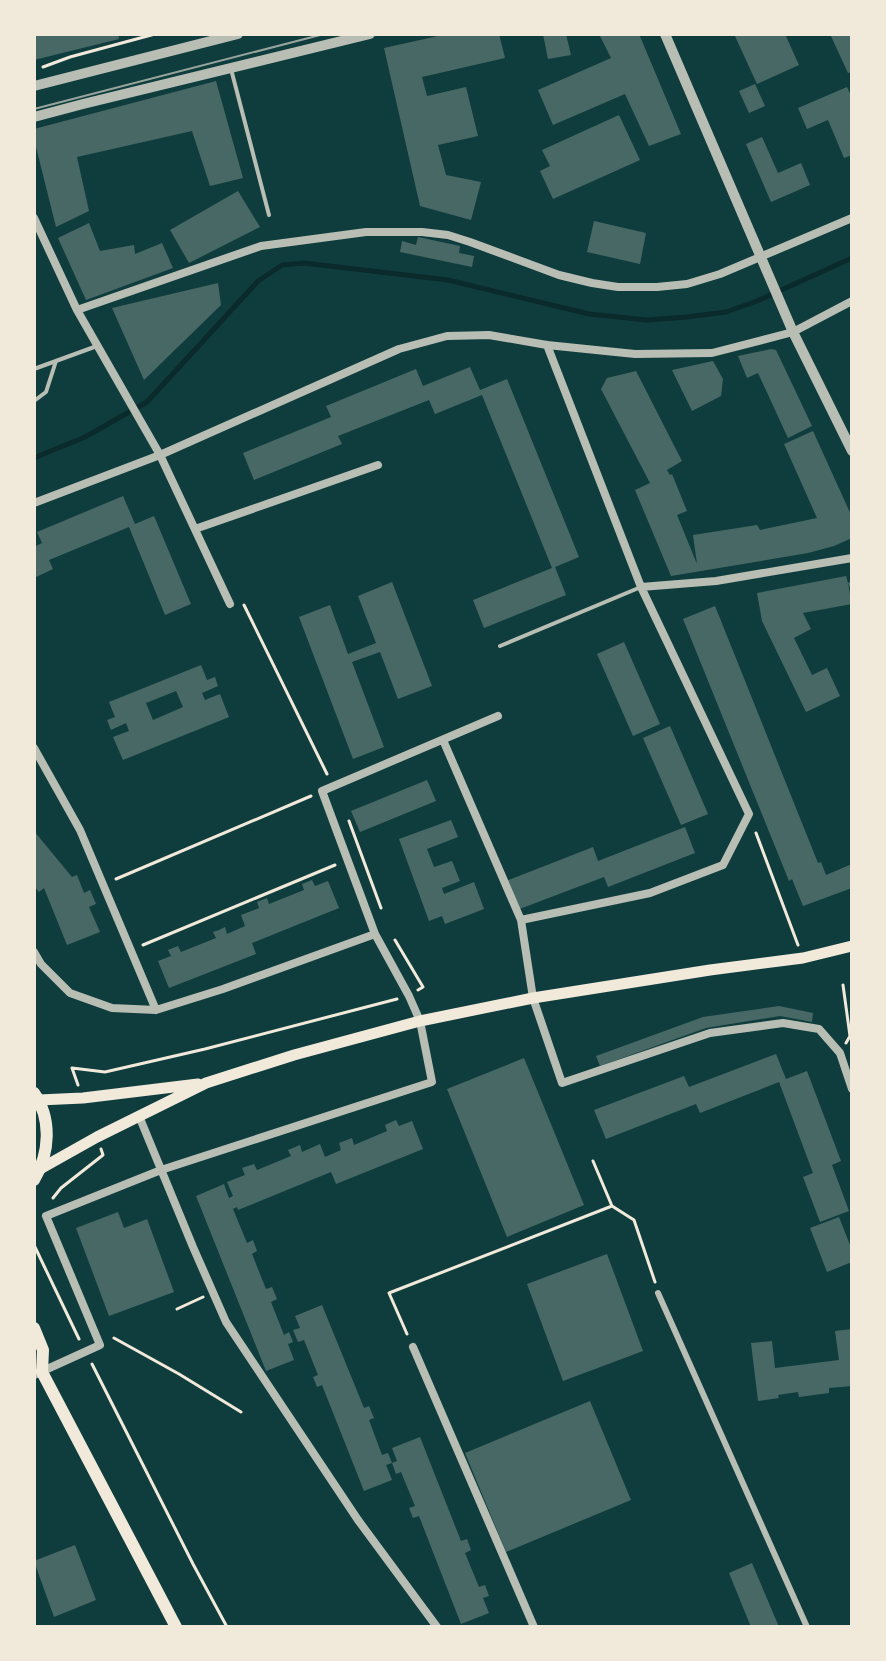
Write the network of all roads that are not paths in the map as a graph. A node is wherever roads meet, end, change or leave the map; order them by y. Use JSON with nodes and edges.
{"nodes":[{"id":1,"x":238,"y":34,"type":"edge"},
{"id":2,"x":370,"y":34,"type":"edge"},
{"id":3,"x":665,"y":34,"type":"edge"},
{"id":4,"x":231,"y":67,"type":"junction"},
{"id":5,"x":34,"y":86,"type":"edge"},
{"id":6,"x":34,"y":117,"type":"edge"},
{"id":7,"x":269,"y":215,"type":"dead end"},
{"id":8,"x":34,"y":218,"type":"edge"},
{"id":9,"x":852,"y":218,"type":"edge"},
{"id":10,"x":760,"y":257,"type":"junction"},
{"id":11,"x":852,"y":301,"type":"edge"},
{"id":12,"x":77,"y":310,"type":"junction"},
{"id":13,"x":793,"y":332,"type":"junction"},
{"id":14,"x":547,"y":345,"type":"junction"},
{"id":15,"x":97,"y":346,"type":"junction"},
{"id":16,"x":56,"y":361,"type":"junction"},
{"id":17,"x":34,"y":369,"type":"edge"},
{"id":18,"x":34,"y":401,"type":"edge"},
{"id":19,"x":852,"y":451,"type":"edge"},
{"id":20,"x":160,"y":455,"type":"junction"},
{"id":21,"x":378,"y":465,"type":"dead end"},
{"id":22,"x":34,"y":503,"type":"edge"},
{"id":23,"x":195,"y":529,"type":"junction"},
{"id":24,"x":852,"y":558,"type":"edge"},
{"id":25,"x":641,"y":587,"type":"junction"},
{"id":26,"x":230,"y":604,"type":"dead end"},
{"id":27,"x":500,"y":646,"type":"dead end"},
{"id":28,"x":498,"y":716,"type":"dead end"},
{"id":29,"x":443,"y":740,"type":"junction"},
{"id":30,"x":34,"y":748,"type":"edge"},
{"id":31,"x":521,"y":920,"type":"junction"},
{"id":32,"x":375,"y":934,"type":"junction"},
{"id":33,"x":852,"y":946,"type":"edge"},
{"id":34,"x":34,"y":952,"type":"edge"},
{"id":35,"x":533,"y":998,"type":"junction"},
{"id":36,"x":156,"y":1010,"type":"junction"},
{"id":37,"x":420,"y":1021,"type":"junction"},
{"id":38,"x":206,"y":1083,"type":"junction"},
{"id":39,"x":852,"y":1089,"type":"edge"},
{"id":40,"x":36,"y":1096,"type":"edge"},
{"id":41,"x":139,"y":1116,"type":"junction"},
{"id":42,"x":161,"y":1170,"type":"junction"},
{"id":43,"x":37,"y":1175,"type":"edge"},
{"id":44,"x":658,"y":1293,"type":"road end"},
{"id":45,"x":34,"y":1328,"type":"edge"},
{"id":46,"x":413,"y":1347,"type":"road end"},
{"id":47,"x":37,"y":1372,"type":"edge"},
{"id":48,"x":176,"y":1627,"type":"edge"},
{"id":49,"x":437,"y":1627,"type":"edge"},
{"id":50,"x":534,"y":1627,"type":"edge"},
{"id":51,"x":807,"y":1627,"type":"edge"}],
"edges":[{"from":1,"to":5,"type":"street"},
{"from":2,"to":4,"type":"street"},
{"from":3,"to":10,"type":"street"},
{"from":4,"to":6,"type":"street"},
{"from":4,"to":7,"type":"lane"},
{"from":8,"to":12,"type":"street"},
{"from":9,"to":10,"type":"street"},
{"from":10,"to":12,"type":"street"},
{"from":10,"to":13,"type":"street"},
{"from":11,"to":13,"type":"street"},
{"from":12,"to":15,"type":"street"},
{"from":13,"to":14,"type":"street"},
{"from":13,"to":19,"type":"street"},
{"from":14,"to":20,"type":"street"},
{"from":14,"to":25,"type":"street"},
{"from":15,"to":16,"type":"lane"},
{"from":15,"to":20,"type":"street"},
{"from":16,"to":17,"type":"lane"},
{"from":16,"to":18,"type":"lane"},
{"from":20,"to":22,"type":"street"},
{"from":20,"to":23,"type":"street"},
{"from":21,"to":23,"type":"street"},
{"from":23,"to":26,"type":"street"},
{"from":24,"to":25,"type":"street"},
{"from":25,"to":27,"type":"lane"},
{"from":25,"to":31,"type":"street"},
{"from":28,"to":29,"type":"street"},
{"from":29,"to":31,"type":"street"},
{"from":29,"to":32,"type":"street"},
{"from":30,"to":36,"type":"street"},
{"from":31,"to":35,"type":"street"},
{"from":32,"to":36,"type":"street"},
{"from":32,"to":37,"type":"street"},
{"from":33,"to":35,"type":"main road"},
{"from":34,"to":36,"type":"street"},
{"from":35,"to":37,"type":"main road"},
{"from":35,"to":39,"type":"street"},
{"from":37,"to":38,"type":"main road"},
{"from":37,"to":42,"type":"street"},
{"from":38,"to":40,"type":"main road"},
{"from":38,"to":41,"type":"main road"},
{"from":40,"to":43,"type":"main road"},
{"from":41,"to":42,"type":"street"},
{"from":41,"to":43,"type":"main road"},
{"from":42,"to":47,"type":"street"},
{"from":42,"to":49,"type":"street"},
{"from":44,"to":51,"type":"street"},
{"from":45,"to":47,"type":"main road"},
{"from":46,"to":50,"type":"street"},
{"from":47,"to":48,"type":"main road"}]}
